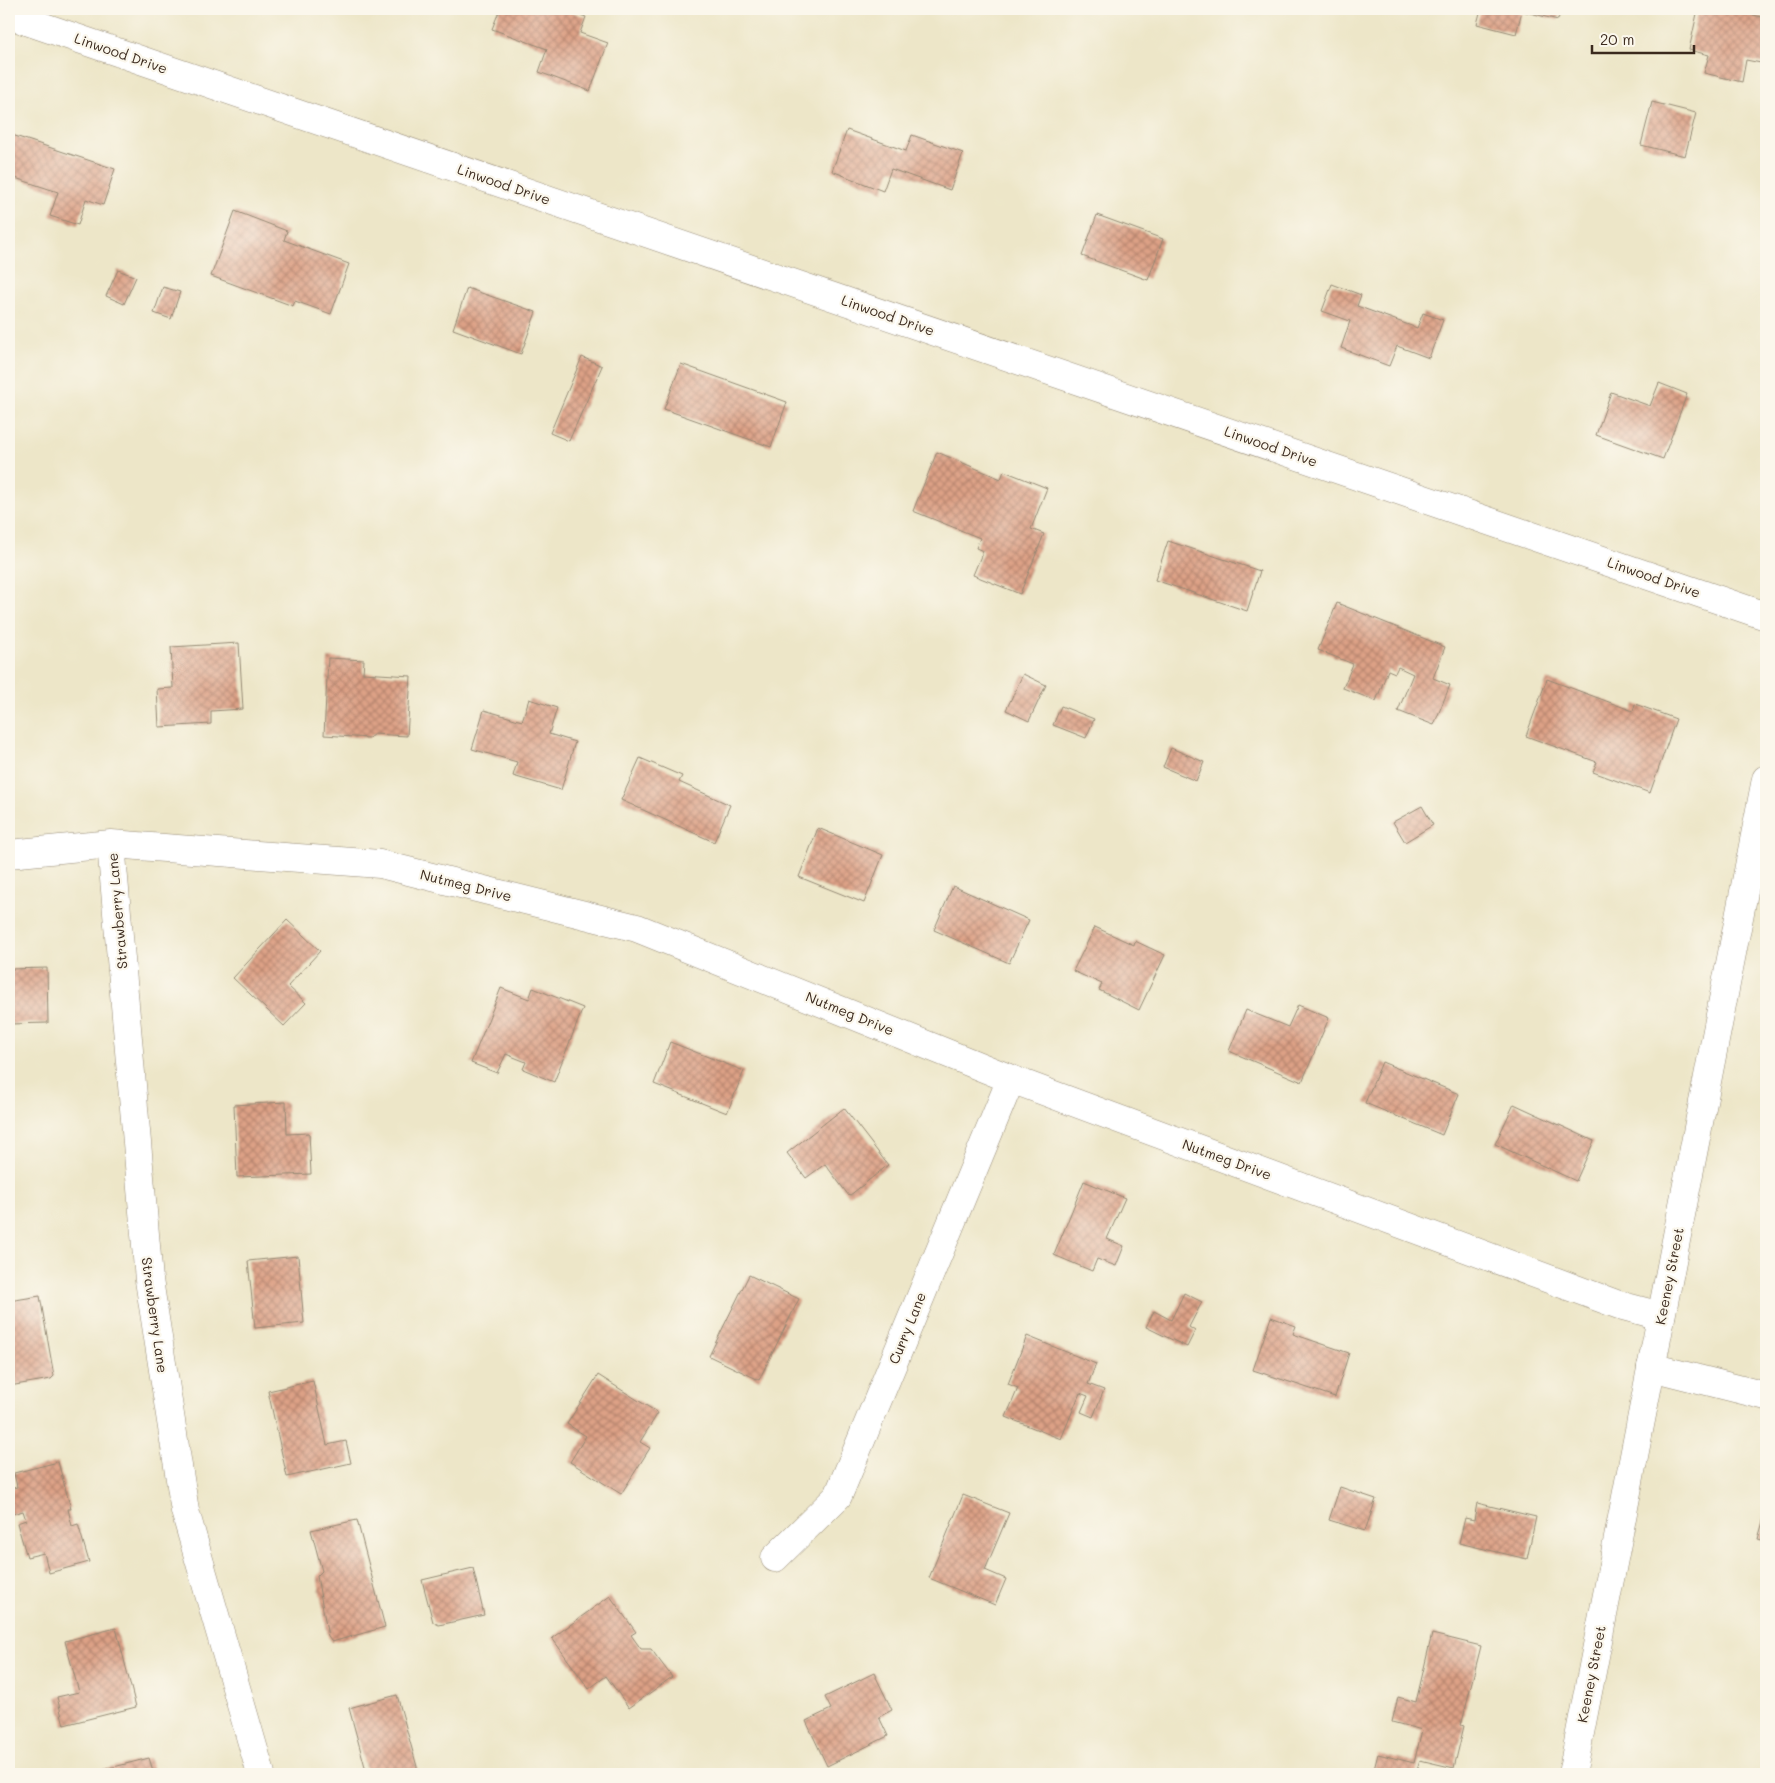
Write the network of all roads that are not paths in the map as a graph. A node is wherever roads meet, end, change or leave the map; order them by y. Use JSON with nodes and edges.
{"nodes":[{"id":1,"x":9,"y":15,"type":"edge"},
{"id":2,"x":1766,"y":616,"type":"edge"},
{"id":3,"x":1766,"y":778,"type":"edge"},
{"id":4,"x":111,"y":844,"type":"junction"},
{"id":5,"x":9,"y":854,"type":"edge"},
{"id":6,"x":1010,"y":1079,"type":"junction"},
{"id":7,"x":1661,"y":1316,"type":"junction"},
{"id":8,"x":1651,"y":1367,"type":"junction"},
{"id":9,"x":1766,"y":1396,"type":"edge"},
{"id":10,"x":775,"y":1558,"type":"dead end"},
{"id":11,"x":261,"y":1774,"type":"edge"},
{"id":12,"x":1572,"y":1774,"type":"edge"}],
"edges":[{"from":1,"to":2,"type":"street","name":"Linwood Drive"},
{"from":3,"to":7,"type":"street","name":"Keeney Street"},
{"from":4,"to":5,"type":"street","name":"Nutmeg Drive"},
{"from":4,"to":6,"type":"street","name":"Nutmeg Drive"},
{"from":4,"to":11,"type":"street","name":"Strawberry Lane"},
{"from":6,"to":7,"type":"street","name":"Nutmeg Drive"},
{"from":6,"to":10,"type":"street","name":"Curry Lane"},
{"from":7,"to":8,"type":"street","name":"Keeney Street"},
{"from":8,"to":9,"type":"street"},
{"from":8,"to":12,"type":"street","name":"Keeney Street"}]}
